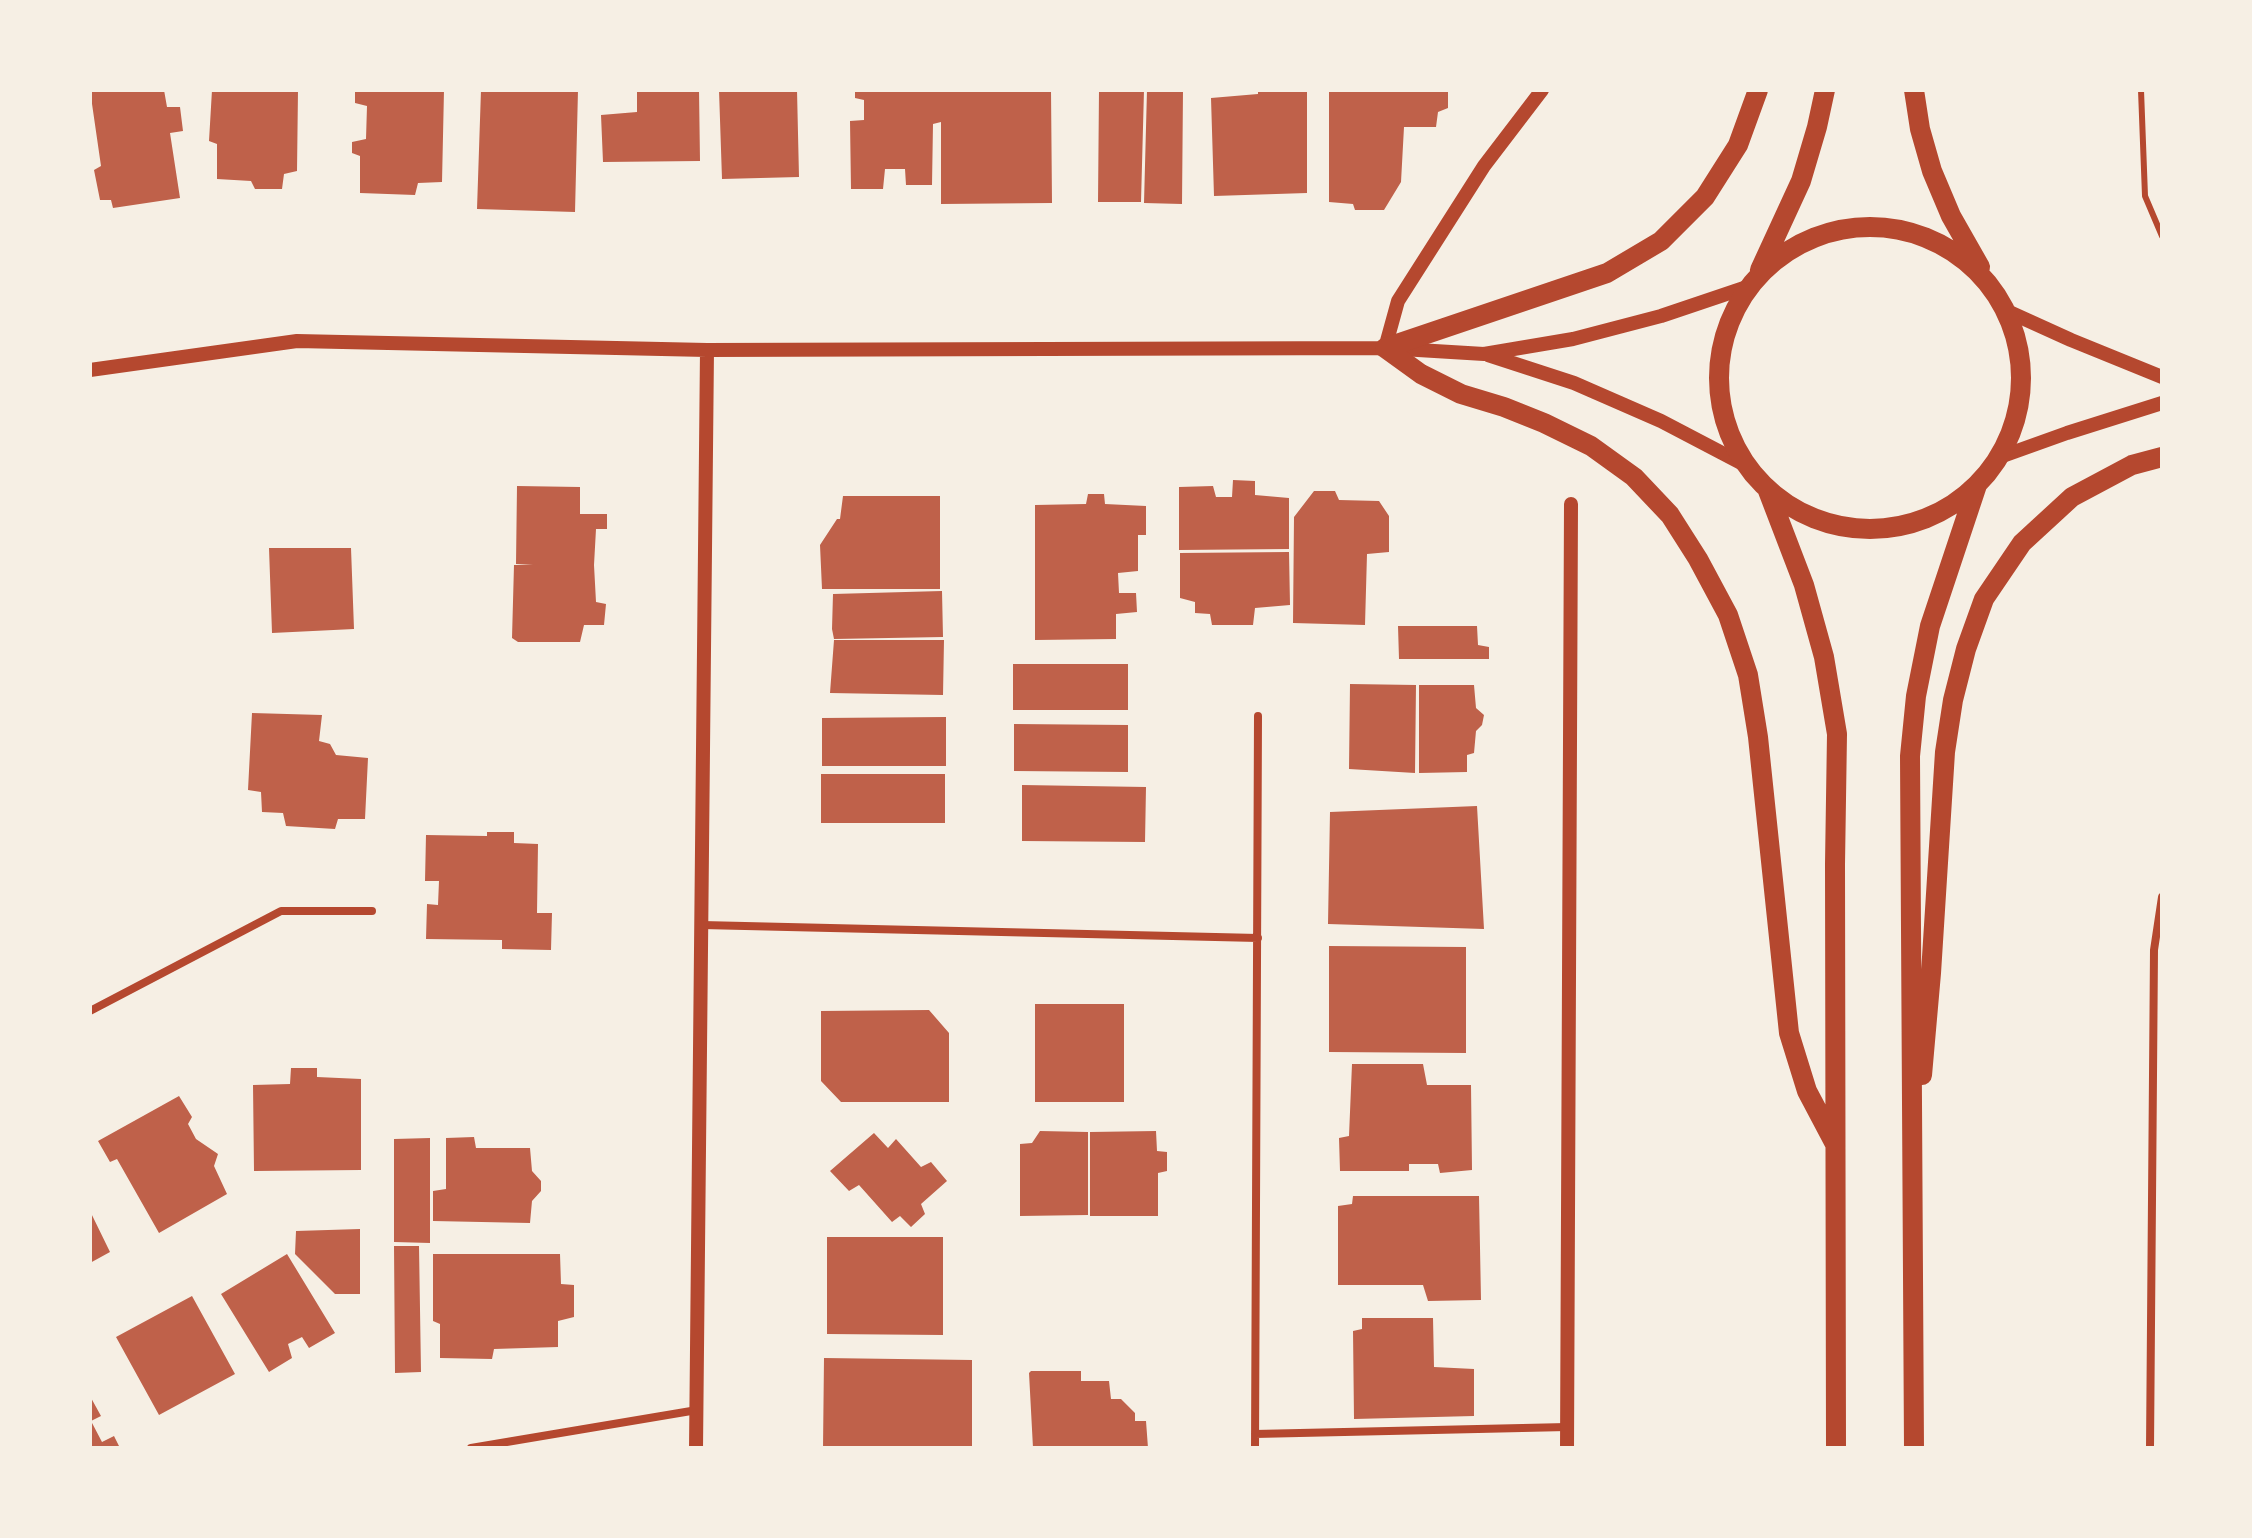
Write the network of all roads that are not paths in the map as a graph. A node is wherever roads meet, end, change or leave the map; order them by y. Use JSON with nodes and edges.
{"nodes":[{"id":1,"x":1542,"y":90,"type":"edge"},
{"id":2,"x":1758,"y":90,"type":"edge"},
{"id":3,"x":1825,"y":90,"type":"edge"},
{"id":4,"x":1914,"y":90,"type":"edge"},
{"id":5,"x":2141,"y":90,"type":"edge"},
{"id":6,"x":2162,"y":236,"type":"edge"},
{"id":7,"x":1752,"y":281,"type":"junction"},
{"id":8,"x":1987,"y":281,"type":"junction"},
{"id":9,"x":2007,"y":311,"type":"junction"},
{"id":10,"x":1385,"y":348,"type":"junction"},
{"id":11,"x":707,"y":350,"type":"junction"},
{"id":12,"x":1484,"y":354,"type":"junction"},
{"id":13,"x":90,"y":370,"type":"edge"},
{"id":14,"x":2162,"y":377,"type":"edge"},
{"id":15,"x":2162,"y":403,"type":"edge"},
{"id":16,"x":2000,"y":457,"type":"junction"},
{"id":17,"x":2162,"y":457,"type":"edge"},
{"id":18,"x":1745,"y":465,"type":"junction"},
{"id":19,"x":1977,"y":485,"type":"junction"},
{"id":20,"x":1768,"y":491,"type":"junction"},
{"id":21,"x":1571,"y":504,"type":"dead end"},
{"id":22,"x":1258,"y":716,"type":"dead end"},
{"id":23,"x":2162,"y":897,"type":"edge"},
{"id":24,"x":372,"y":911,"type":"dead end"},
{"id":25,"x":702,"y":925,"type":"junction"},
{"id":26,"x":1258,"y":938,"type":"junction"},
{"id":27,"x":2158,"y":995,"type":"edge"},
{"id":28,"x":90,"y":1011,"type":"edge"},
{"id":29,"x":1911,"y":1142,"type":"junction"},
{"id":30,"x":1835,"y":1144,"type":"junction"},
{"id":31,"x":2151,"y":1387,"type":"junction"},
{"id":32,"x":2162,"y":1387,"type":"edge"},
{"id":33,"x":697,"y":1410,"type":"junction"},
{"id":34,"x":1567,"y":1427,"type":"junction"},
{"id":35,"x":1255,"y":1434,"type":"junction"},
{"id":36,"x":471,"y":1448,"type":"edge"},
{"id":37,"x":696,"y":1448,"type":"edge"},
{"id":38,"x":1255,"y":1448,"type":"edge"},
{"id":39,"x":1567,"y":1448,"type":"edge"},
{"id":40,"x":1836,"y":1448,"type":"edge"},
{"id":41,"x":1914,"y":1448,"type":"edge"},
{"id":42,"x":2150,"y":1448,"type":"edge"}],
"edges":[{"from":1,"to":10,"type":"street"},
{"from":2,"to":10,"type":"main road"},
{"from":3,"to":7,"type":"main road"},
{"from":4,"to":8,"type":"main road"},
{"from":5,"to":6,"type":"lane"},
{"from":7,"to":8,"type":"main road"},
{"from":7,"to":12,"type":"street"},
{"from":7,"to":18,"type":"main road"},
{"from":8,"to":9,"type":"main road"},
{"from":9,"to":14,"type":"street"},
{"from":9,"to":16,"type":"main road"},
{"from":10,"to":11,"type":"street"},
{"from":10,"to":12,"type":"street"},
{"from":10,"to":30,"type":"main road"},
{"from":11,"to":13,"type":"street"},
{"from":11,"to":25,"type":"street"},
{"from":12,"to":18,"type":"street"},
{"from":15,"to":16,"type":"street"},
{"from":16,"to":19,"type":"main road"},
{"from":17,"to":29,"type":"main road"},
{"from":18,"to":20,"type":"main road"},
{"from":19,"to":20,"type":"main road"},
{"from":19,"to":29,"type":"main road"},
{"from":20,"to":30,"type":"main road"},
{"from":21,"to":34,"type":"street"},
{"from":22,"to":26,"type":"street"},
{"from":23,"to":27,"type":"street"},
{"from":24,"to":28,"type":"street"},
{"from":25,"to":26,"type":"street"},
{"from":25,"to":33,"type":"street"},
{"from":26,"to":35,"type":"street"},
{"from":27,"to":31,"type":"street"},
{"from":29,"to":41,"type":"main road"},
{"from":30,"to":40,"type":"main road"},
{"from":31,"to":32,"type":"street"},
{"from":31,"to":42,"type":"street"},
{"from":33,"to":36,"type":"street"},
{"from":33,"to":37,"type":"street"},
{"from":34,"to":35,"type":"street"},
{"from":34,"to":39,"type":"street"},
{"from":35,"to":38,"type":"street"}]}
